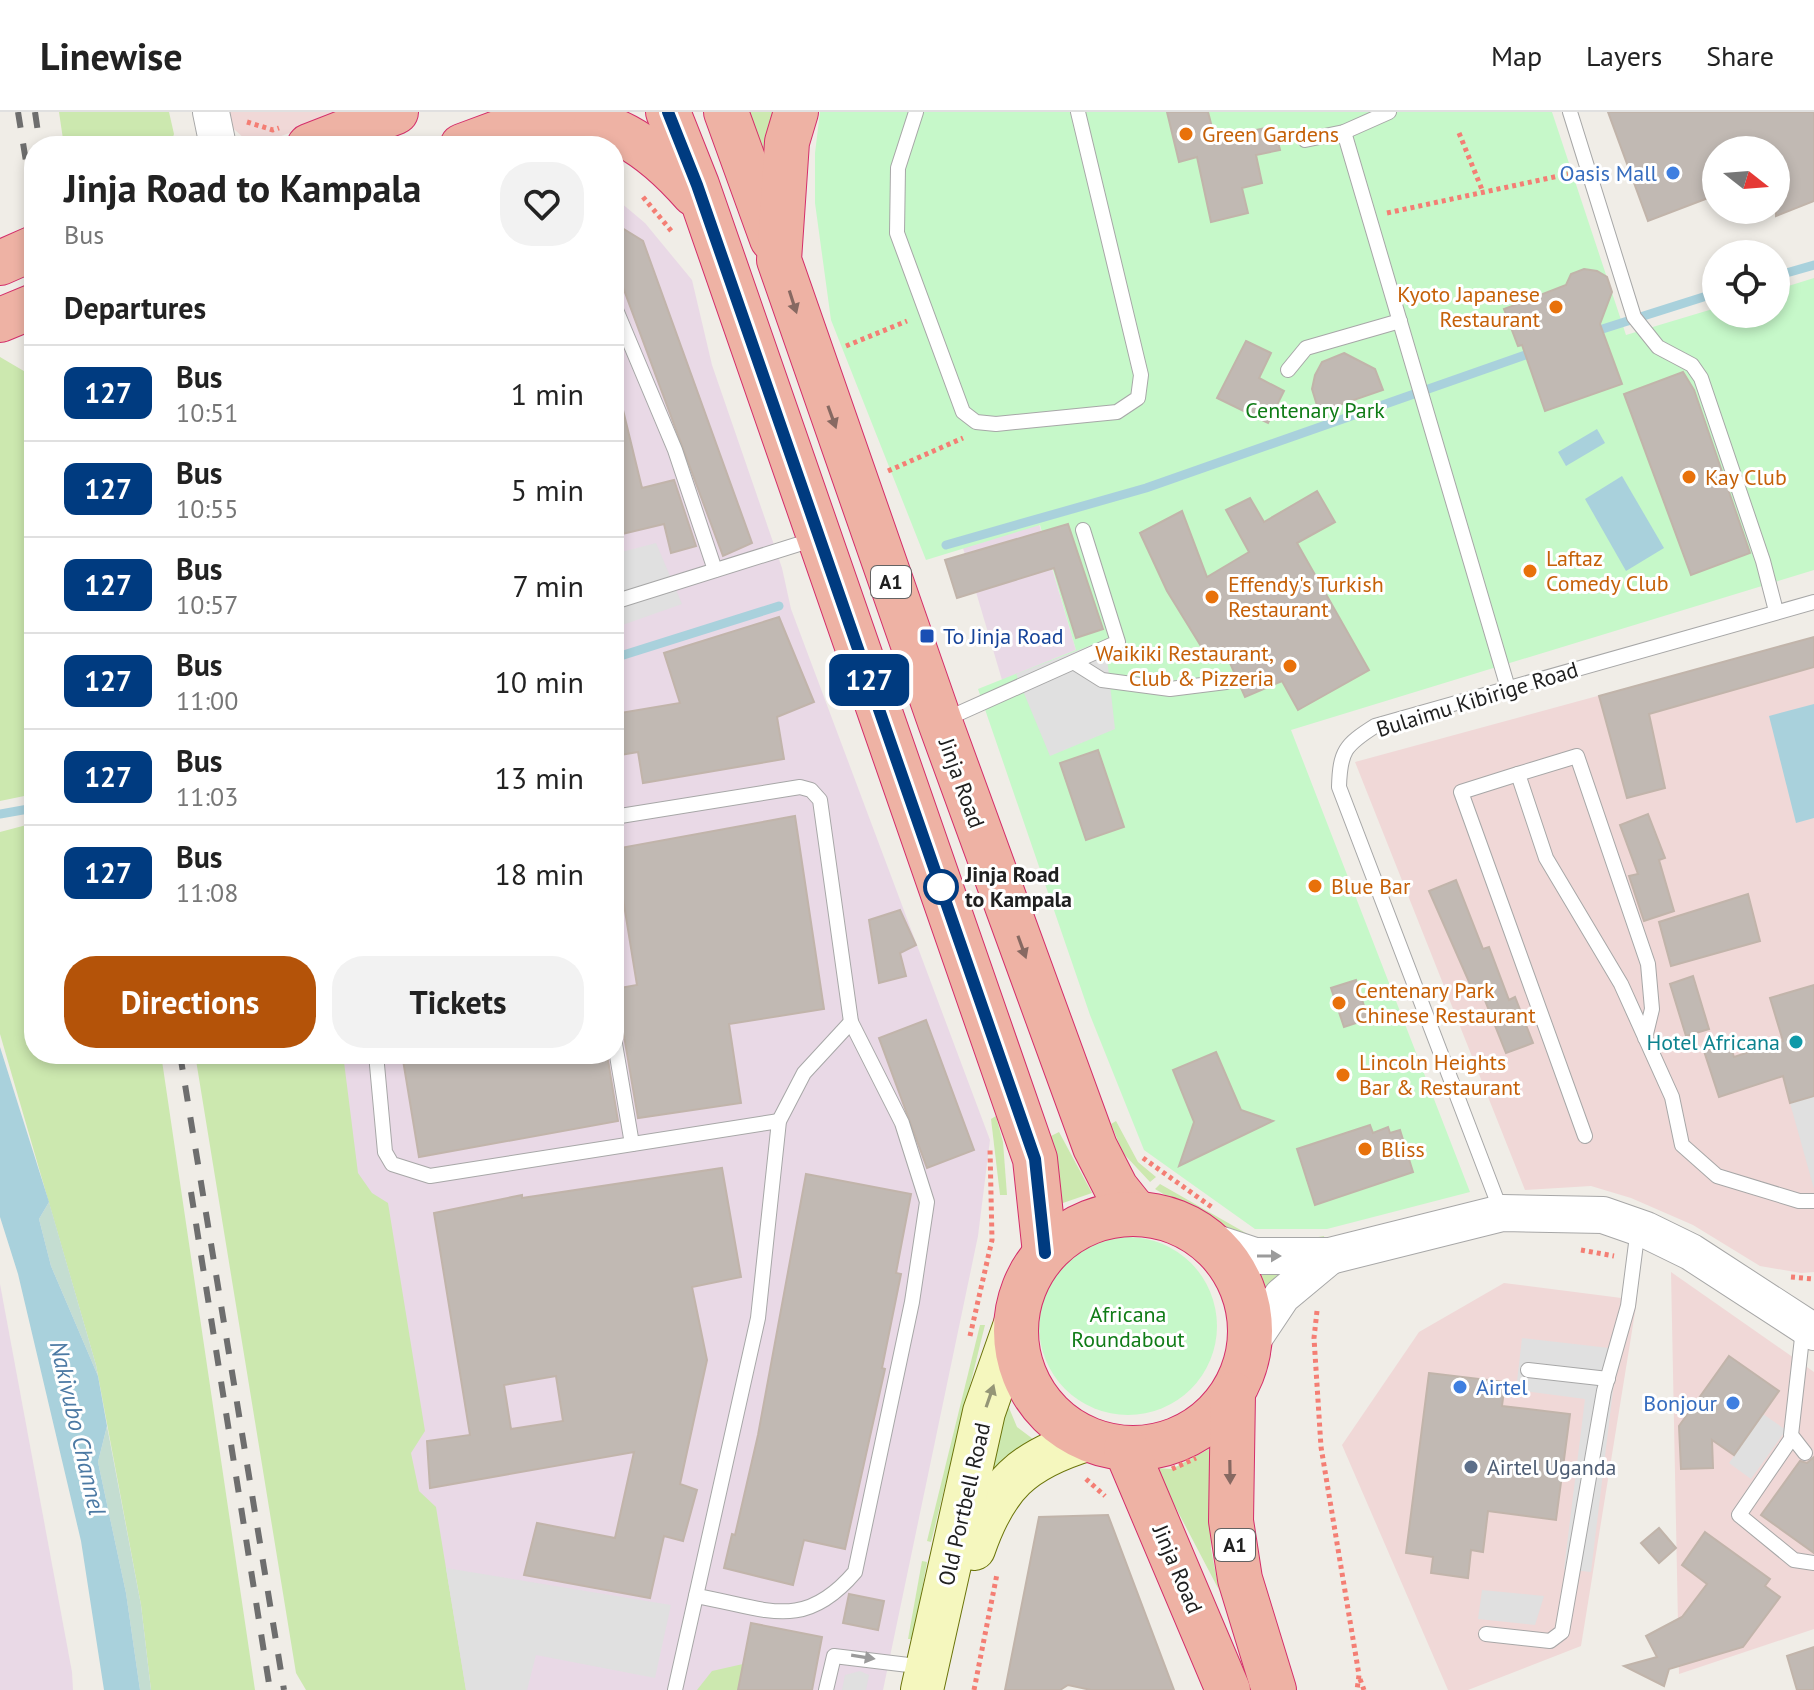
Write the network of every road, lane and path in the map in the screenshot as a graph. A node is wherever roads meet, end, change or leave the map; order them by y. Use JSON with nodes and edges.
{"nodes":[{"id":1,"x":211,"y":112,"type":"edge"},
{"id":2,"x":396,"y":112,"type":"edge"},
{"id":3,"x":668,"y":112,"type":"edge"},
{"id":4,"x":726,"y":112,"type":"edge"},
{"id":5,"x":796,"y":112,"type":"edge"},
{"id":6,"x":916,"y":112,"type":"edge"},
{"id":7,"x":1078,"y":112,"type":"edge"},
{"id":8,"x":1389,"y":112,"type":"edge"},
{"id":9,"x":1570,"y":112,"type":"edge"},
{"id":10,"x":547,"y":115,"type":"edge"},
{"id":11,"x":1344,"y":132,"type":"junction"},
{"id":12,"x":1459,"y":133,"type":"dead end"},
{"id":13,"x":216,"y":136,"type":"edge"},
{"id":14,"x":335,"y":136,"type":"edge"},
{"id":15,"x":489,"y":136,"type":"edge"},
{"id":16,"x":1305,"y":140,"type":"dead end"},
{"id":17,"x":1589,"y":170,"type":"junction"},
{"id":18,"x":633,"y":186,"type":"dead end"},
{"id":19,"x":1483,"y":192,"type":"junction"},
{"id":20,"x":704,"y":204,"type":"junction"},
{"id":21,"x":1369,"y":216,"type":"junction"},
{"id":22,"x":679,"y":246,"type":"dead end"},
{"id":23,"x":24,"y":252,"type":"edge"},
{"id":24,"x":779,"y":260,"type":"junction"},
{"id":25,"x":0,"y":263,"type":"edge"},
{"id":26,"x":24,"y":310,"type":"edge"},
{"id":27,"x":926,"y":313,"type":"junction"},
{"id":28,"x":0,"y":320,"type":"edge"},
{"id":29,"x":1400,"y":321,"type":"junction"},
{"id":30,"x":624,"y":329,"type":"edge"},
{"id":31,"x":821,"y":347,"type":"junction"},
{"id":32,"x":1288,"y":370,"type":"dead end"},
{"id":33,"x":981,"y":423,"type":"junction"},
{"id":34,"x":883,"y":473,"type":"dead end"},
{"id":35,"x":1083,"y":530,"type":"dead end"},
{"id":36,"x":820,"y":538,"type":"junction"},
{"id":37,"x":715,"y":570,"type":"junction"},
{"id":38,"x":624,"y":599,"type":"edge"},
{"id":39,"x":1814,"y":602,"type":"edge"},
{"id":40,"x":1776,"y":611,"type":"junction"},
{"id":41,"x":1075,"y":663,"type":"junction"},
{"id":42,"x":1226,"y":682,"type":"dead end"},
{"id":43,"x":1508,"y":688,"type":"junction"},
{"id":44,"x":940,"y":722,"type":"junction"},
{"id":45,"x":1518,"y":774,"type":"junction"},
{"id":46,"x":624,"y":815,"type":"edge"},
{"id":47,"x":851,"y":1022,"type":"junction"},
{"id":48,"x":1645,"y":1038,"type":"junction"},
{"id":49,"x":377,"y":1064,"type":"edge"},
{"id":50,"x":618,"y":1064,"type":"edge"},
{"id":51,"x":779,"y":1121,"type":"junction"},
{"id":52,"x":1585,"y":1136,"type":"dead end"},
{"id":53,"x":990,"y":1140,"type":"dead end"},
{"id":54,"x":632,"y":1144,"type":"junction"},
{"id":55,"x":1141,"y":1156,"type":"dead end"},
{"id":56,"x":1814,"y":1201,"type":"edge"},
{"id":57,"x":1136,"y":1213,"type":"junction"},
{"id":58,"x":1502,"y":1213,"type":"junction"},
{"id":59,"x":1638,"y":1227,"type":"junction"},
{"id":60,"x":1218,"y":1229,"type":"junction"},
{"id":61,"x":1045,"y":1253,"type":"junction"},
{"id":62,"x":1326,"y":1259,"type":"junction"},
{"id":63,"x":1785,"y":1276,"type":"dead end"},
{"id":64,"x":1814,"y":1279,"type":"edge"},
{"id":65,"x":1016,"y":1321,"type":"junction"},
{"id":66,"x":1810,"y":1326,"type":"edge"},
{"id":67,"x":968,"y":1344,"type":"dead end"},
{"id":68,"x":1250,"y":1344,"type":"junction"},
{"id":69,"x":1528,"y":1370,"type":"dead end"},
{"id":70,"x":1608,"y":1379,"type":"junction"},
{"id":71,"x":1233,"y":1394,"type":"junction"},
{"id":72,"x":1791,"y":1439,"type":"junction"},
{"id":73,"x":1805,"y":1453,"type":"dead end"},
{"id":74,"x":1097,"y":1456,"type":"junction"},
{"id":75,"x":1108,"y":1499,"type":"dead end"},
{"id":76,"x":1003,"y":1560,"type":"dead end"},
{"id":77,"x":1814,"y":1563,"type":"edge"},
{"id":78,"x":696,"y":1596,"type":"junction"},
{"id":79,"x":1486,"y":1634,"type":"dead end"},
{"id":80,"x":1359,"y":1675,"type":"junction"},
{"id":81,"x":931,"y":1683,"type":"edge"},
{"id":82,"x":675,"y":1690,"type":"edge"},
{"id":83,"x":826,"y":1690,"type":"edge"},
{"id":84,"x":974,"y":1690,"type":"edge"},
{"id":85,"x":1228,"y":1690,"type":"edge"},
{"id":86,"x":1274,"y":1690,"type":"edge"},
{"id":87,"x":1357,"y":1690,"type":"edge"},
{"id":88,"x":1364,"y":1690,"type":"edge"}],
"edges":[{"from":1,"to":13,"type":"street"},
{"from":2,"to":14,"type":"highway"},
{"from":3,"to":20,"type":"highway","number":"A1"},
{"from":4,"to":24,"type":"highway","number":"A1"},
{"from":5,"to":24,"type":"highway"},
{"from":6,"to":27,"type":"lane"},
{"from":7,"to":33,"type":"lane"},
{"from":8,"to":11,"type":"lane"},
{"from":9,"to":17,"type":"lane"},
{"from":10,"to":15,"type":"highway"},
{"from":10,"to":20,"type":"highway"},
{"from":11,"to":16,"type":"lane"},
{"from":11,"to":21,"type":"lane"},
{"from":12,"to":19,"type":"path"},
{"from":17,"to":19,"type":"path"},
{"from":17,"to":40,"type":"lane"},
{"from":18,"to":22,"type":"path"},
{"from":19,"to":21,"type":"path"},
{"from":20,"to":36,"type":"highway","number":"A1"},
{"from":21,"to":29,"type":"lane"},
{"from":23,"to":25,"type":"highway"},
{"from":24,"to":31,"type":"highway","number":"A1","one_way":true},
{"from":26,"to":28,"type":"highway"},
{"from":27,"to":31,"type":"path"},
{"from":27,"to":33,"type":"lane"},
{"from":29,"to":32,"type":"lane"},
{"from":29,"to":43,"type":"lane"},
{"from":30,"to":37,"type":"lane"},
{"from":31,"to":44,"type":"highway","name":"Jinja Road","number":"A1","one_way":true},
{"from":33,"to":34,"type":"path"},
{"from":35,"to":41,"type":"lane"},
{"from":36,"to":37,"type":"lane"},
{"from":36,"to":61,"type":"highway","number":"A1"},
{"from":37,"to":38,"type":"lane"},
{"from":39,"to":40,"type":"lane","name":"Bulaimu Kibirige Road"},
{"from":40,"to":43,"type":"lane","name":"Bulaimu Kibirige Road"},
{"from":41,"to":42,"type":"lane"},
{"from":41,"to":44,"type":"lane"},
{"from":43,"to":58,"type":"lane","name":"Bulaimu Kibirige Road"},
{"from":44,"to":57,"type":"highway","name":"Jinja Road","number":"A1","one_way":true},
{"from":45,"to":48,"type":"lane"},
{"from":45,"to":48,"type":"lane"},
{"from":45,"to":52,"type":"lane"},
{"from":46,"to":47,"type":"lane"},
{"from":47,"to":51,"type":"lane"},
{"from":47,"to":78,"type":"lane"},
{"from":48,"to":56,"type":"lane"},
{"from":49,"to":54,"type":"lane"},
{"from":50,"to":54,"type":"lane"},
{"from":51,"to":54,"type":"lane"},
{"from":51,"to":78,"type":"lane"},
{"from":53,"to":67,"type":"path"},
{"from":55,"to":60,"type":"path"},
{"from":57,"to":60,"type":"highway","number":"A1"},
{"from":57,"to":61,"type":"highway","number":"A1"},
{"from":58,"to":59,"type":"street"},
{"from":58,"to":62,"type":"street"},
{"from":59,"to":66,"type":"street"},
{"from":59,"to":70,"type":"lane"},
{"from":60,"to":62,"type":"street","one_way":true},
{"from":60,"to":68,"type":"highway","number":"A1"},
{"from":61,"to":65,"type":"highway","number":"A1"},
{"from":62,"to":68,"type":"street"},
{"from":62,"to":80,"type":"path"},
{"from":63,"to":64,"type":"path"},
{"from":65,"to":74,"type":"highway","number":"A1"},
{"from":81,"to":65,"type":"main road","name":"Old Portbell Road","one_way":true},
{"from":66,"to":72,"type":"lane"},
{"from":68,"to":71,"type":"highway","number":"A1"},
{"from":69,"to":70,"type":"lane"},
{"from":70,"to":79,"type":"lane"},
{"from":71,"to":74,"type":"highway","number":"A1"},
{"from":71,"to":86,"type":"highway","number":"A1","one_way":true},
{"from":72,"to":73,"type":"lane"},
{"from":72,"to":77,"type":"lane"},
{"from":74,"to":75,"type":"path"},
{"from":74,"to":81,"type":"main road","name":"Old Portbell Road"},
{"from":74,"to":85,"type":"highway","name":"Jinja Road"},
{"from":76,"to":84,"type":"path"},
{"from":78,"to":82,"type":"lane"},
{"from":80,"to":87,"type":"path"},
{"from":80,"to":88,"type":"path"},
{"from":83,"to":81,"type":"lane","one_way":true}]}
